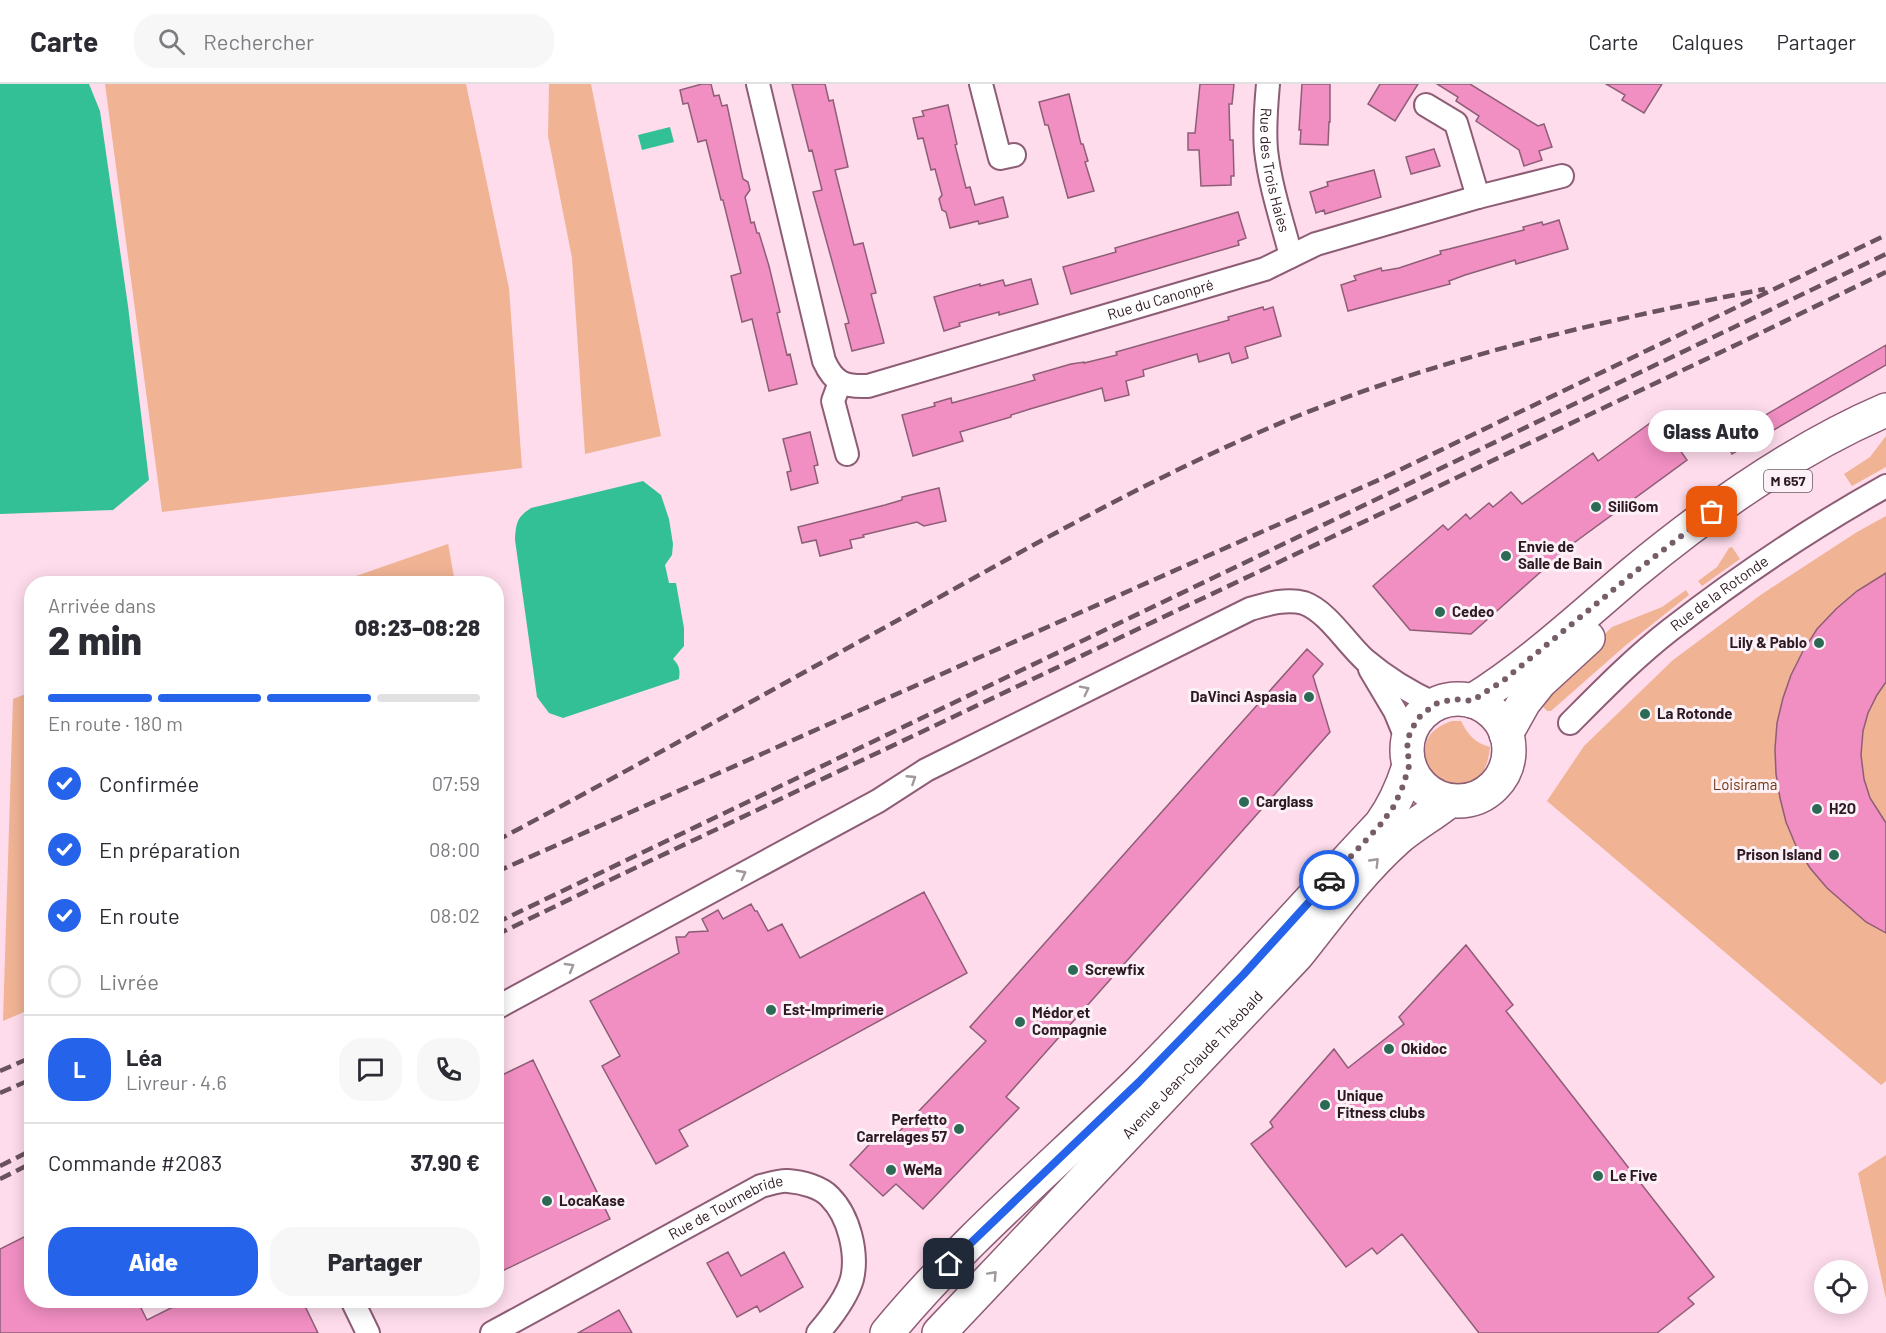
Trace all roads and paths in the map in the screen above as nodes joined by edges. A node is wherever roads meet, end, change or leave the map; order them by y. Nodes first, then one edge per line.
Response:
1 (758, 84) edge
2 (981, 84) edge
3 (1268, 84) edge
4 (1425, 105) dead end
5 (1014, 155) dead end
6 (1562, 176) dead end
7 (1478, 197) junction
8 (1291, 256) junction
9 (840, 382) junction
10 (1886, 410) edge
11 (1886, 423) edge
12 (847, 454) dead end
13 (1886, 486) edge
14 (1365, 660) junction
15 (1472, 701) junction
16 (1435, 704) junction
17 (1570, 723) dead end
18 (1506, 734) junction
19 (1408, 753) junction
20 (1449, 801) junction
21 (504, 1004) edge
22 (356, 1308) edge
23 (891, 1326) edge
24 (368, 1333) edge
25 (492, 1333) edge
26 (818, 1333) edge
27 (939, 1333) edge

1 - 9 street
2 - 5 street
3 - 8 street, Rue des Trois Haies
4 - 7 street
6 - 7 street, Rue du Canonpré
7 - 8 street, Rue du Canonpré
8 - 9 street, Rue du Canonpré
9 - 12 street
10 - 15 main road, M 657
11 - 18 main road, M 657
13 - 17 street, Rue de la Rotonde
14 - 16 street
14 - 19 street
21 -> 14 street
15 - 16 main road
15 - 18 main road
16 - 19 main road
18 - 20 main road
19 - 20 main road
19 - 23 main road, Avenue Jean-Claude Théobald
27 -> 20 main road, Avenue Jean-Claude Théobald
22 - 24 street
25 - 26 street, Rue de Tournebride

